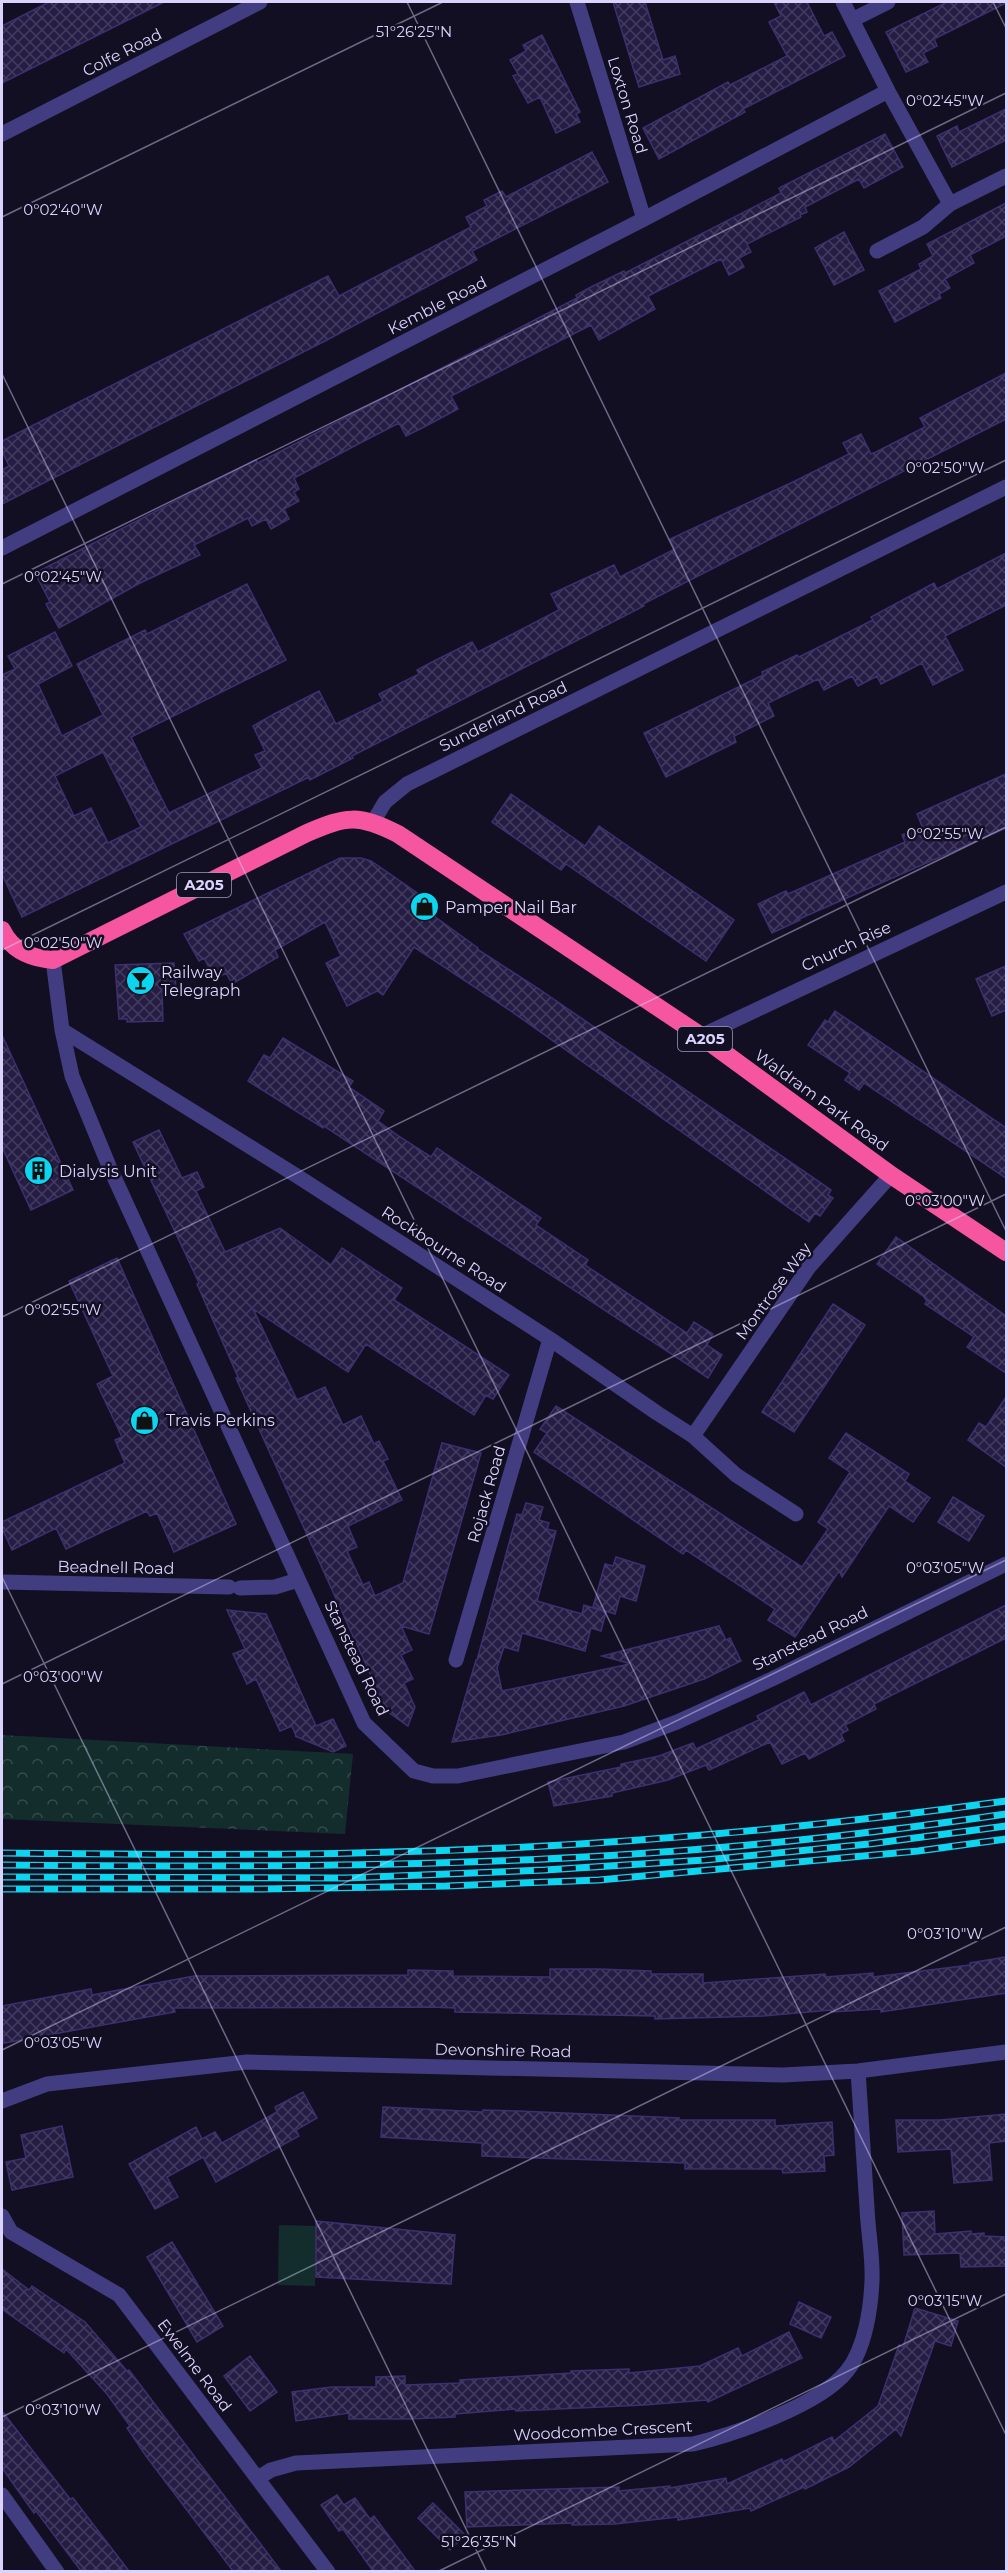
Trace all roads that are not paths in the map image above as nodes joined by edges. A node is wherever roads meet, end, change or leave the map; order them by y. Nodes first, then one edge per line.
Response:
1 (260, 2) edge
2 (578, 2) edge
3 (843, 2) edge
4 (888, 2) edge
5 (852, 20) junction
6 (888, 91) junction
7 (2, 134) edge
8 (1006, 176) edge
9 (950, 204) junction
10 (644, 219) junction
11 (877, 251) dead end
12 (1006, 487) edge
13 (2, 548) edge
14 (373, 822) junction
15 (1006, 892) edge
16 (2, 930) edge
17 (52, 960) junction
18 (62, 1030) junction
19 (701, 1036) junction
20 (891, 1175) junction
21 (1006, 1252) edge
22 (550, 1339) junction
23 (693, 1436) junction
24 (796, 1514) dead end
25 (1006, 1564) edge
26 (298, 1580) junction
27 (2, 1582) edge
28 (456, 1660) dead end
29 (1006, 2052) edge
30 (858, 2072) junction
31 (2, 2100) edge
32 (2, 2216) edge
33 (258, 2478) junction
34 (2, 2495) edge
35 (57, 2571) edge
36 (328, 2571) edge

1 - 7 street, Colfe Road
2 - 10 street, Loxton Road
3 - 5 street
4 - 5 street
5 - 6 street
6 - 9 street
6 - 10 street, Kemble Road
8 - 9 street
9 - 11 street
10 - 13 street, Kemble Road
12 - 14 street, Sunderland Road
14 - 17 highway, A205
14 - 19 highway, Waldram Park Road / A205
15 - 19 street, Church Rise
16 - 17 highway
17 - 18 street, Stanstead Road
18 - 22 street, Rockbourne Road
18 - 26 street, Stanstead Road
19 - 20 highway, Waldram Park Road / A205
20 - 21 highway, Waldram Park Road / A205
20 - 23 street, Montrose Way
22 - 23 street, Rockbourne Road
22 - 28 street, Rojack Road
23 - 24 street, Rockbourne Road
25 - 26 street, Stanstead Road
26 - 27 street, Beadnell Road
29 - 30 street, Devonshire Road
30 - 31 street, Devonshire Road
30 - 33 street, Woodcombe Crescent
32 - 33 street, Ewelme Road
33 - 36 street, Ewelme Road
34 - 35 street

